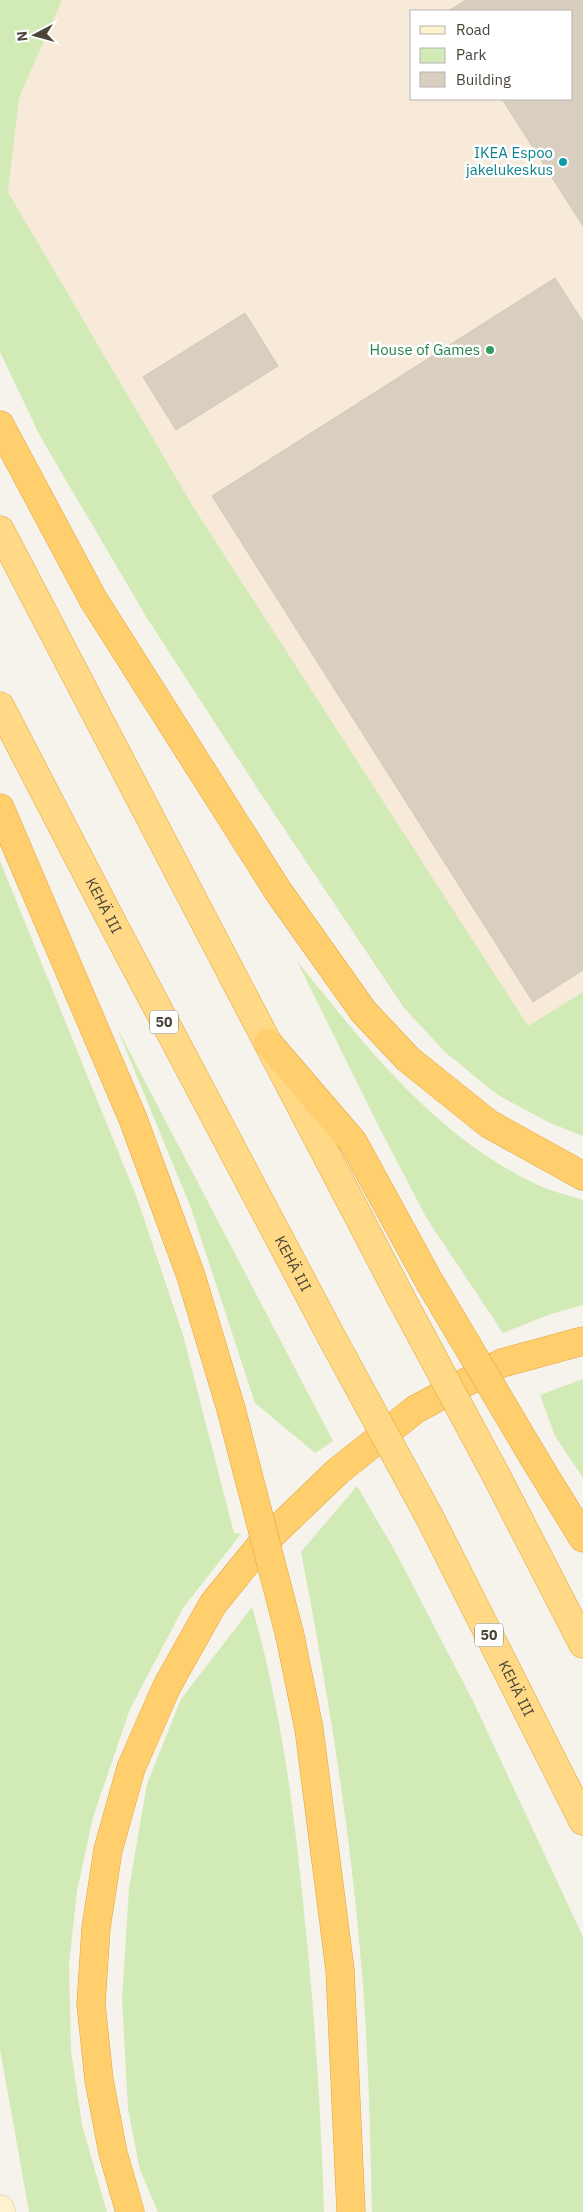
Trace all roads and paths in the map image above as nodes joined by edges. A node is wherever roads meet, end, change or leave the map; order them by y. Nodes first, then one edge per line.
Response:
1 (0, 425) edge
2 (0, 530) edge
3 (0, 706) edge
4 (0, 808) edge
5 (268, 1043) junction
6 (583, 1176) edge
7 (583, 1341) edge
8 (583, 1538) edge
9 (583, 1644) edge
10 (583, 1821) edge
11 (130, 2212) edge
12 (351, 2212) edge

1 - 6 highway
2 - 5 highway
3 - 10 highway, KEHÄ III / 50, bridge
4 - 12 highway, bridge
5 - 8 highway, bridge
5 - 9 highway, bridge
7 - 11 highway

